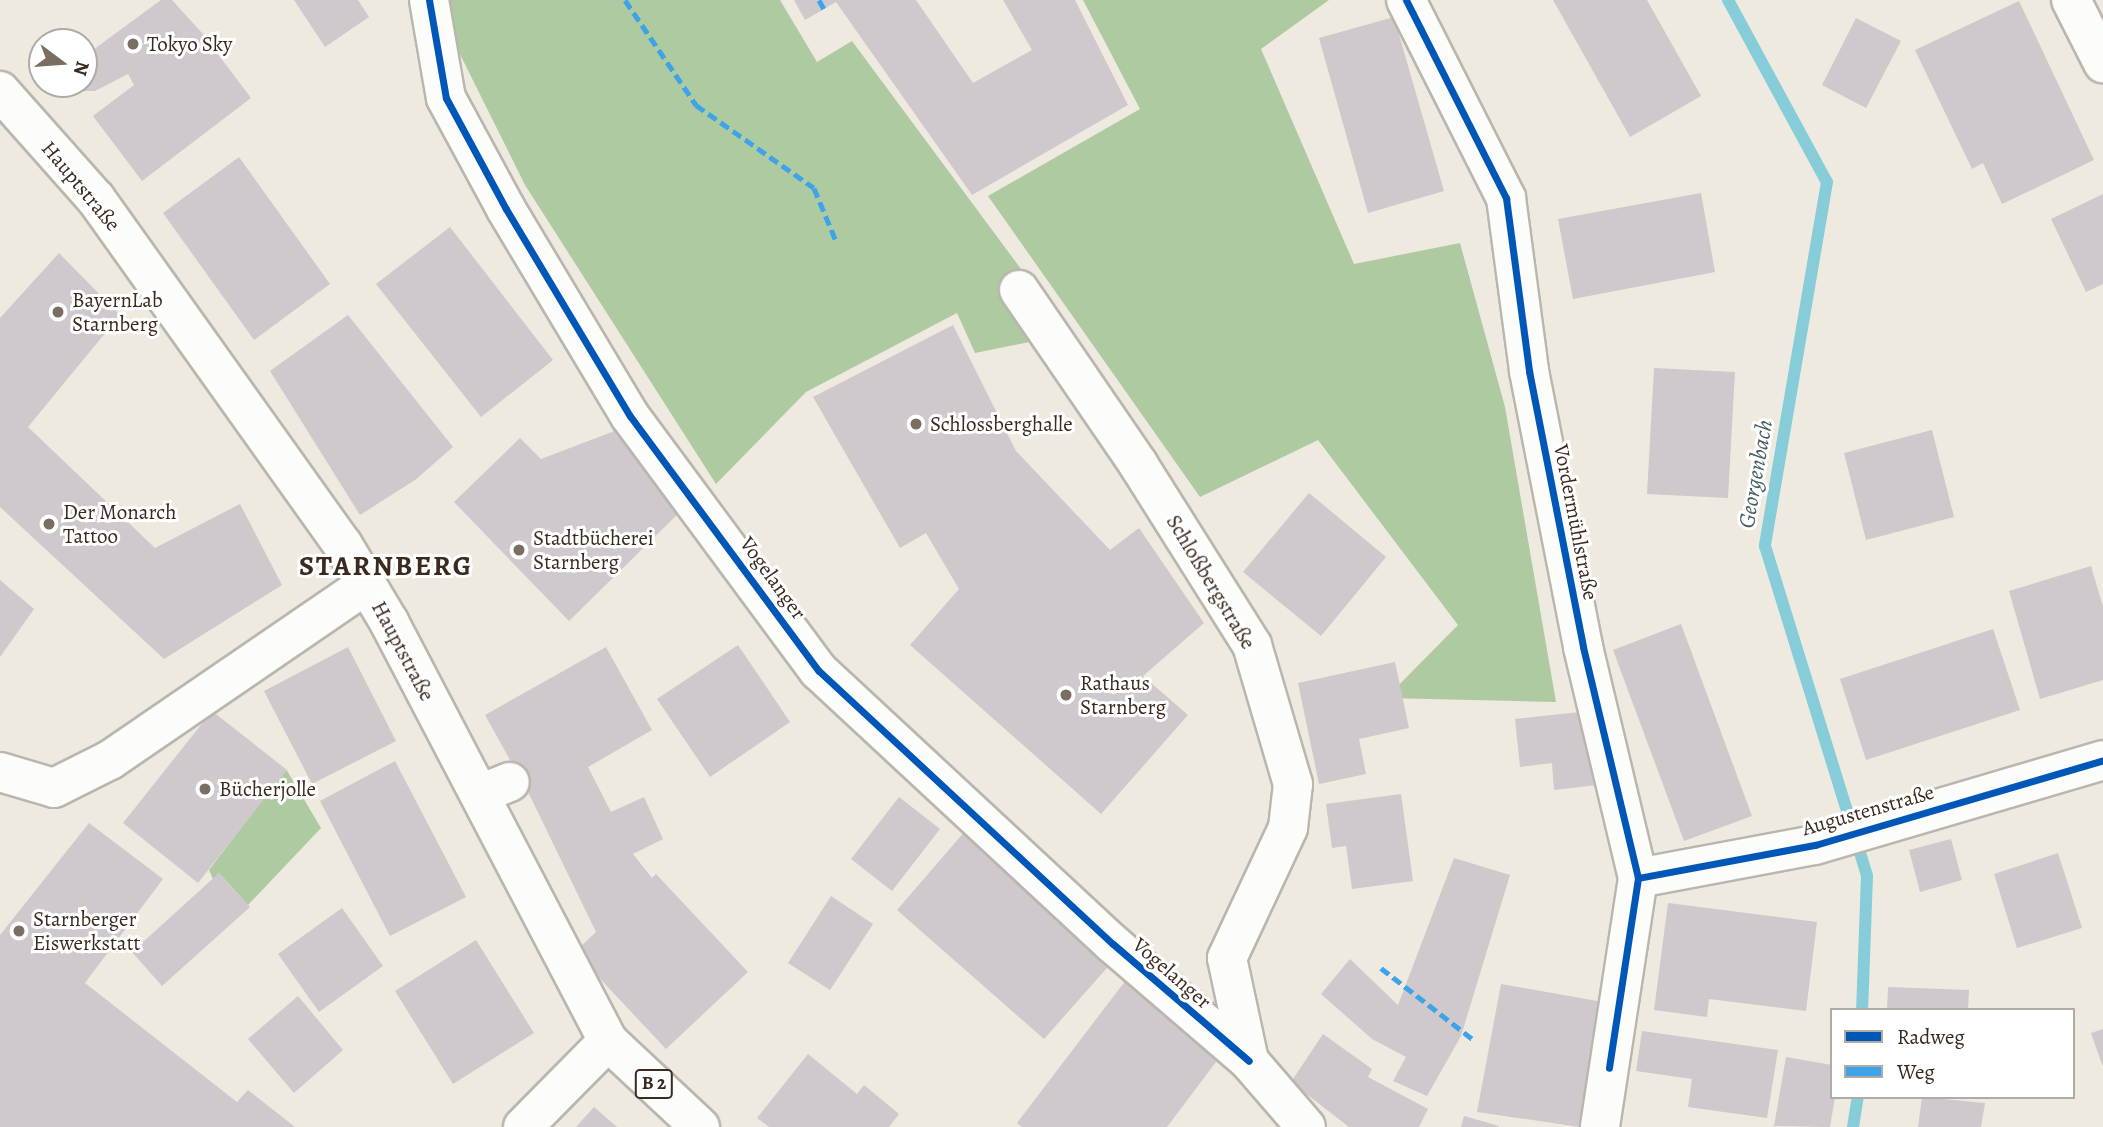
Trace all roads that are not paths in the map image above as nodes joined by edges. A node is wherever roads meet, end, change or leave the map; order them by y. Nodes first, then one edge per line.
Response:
1 (429, 0) edge
2 (1406, 0) edge
3 (2070, 0) edge
4 (2103, 63) edge
5 (0, 91) edge
6 (1019, 290) dead end
7 (367, 584) junction
8 (2103, 760) edge
9 (0, 772) edge
10 (1639, 878) junction
11 (608, 1041) junction
12 (1249, 1061) junction
13 (523, 1127) edge
14 (699, 1127) edge
15 (1306, 1127) edge
16 (1600, 1127) edge

1 - 12 street, Vogelanger
2 - 10 street, Vordermühlstraße
3 - 4 street
5 - 7 street, Hauptstraße / B 2
6 - 12 street, Schloßbergstraße
7 - 9 street
7 - 11 street, Hauptstraße / B 2
8 - 10 street, Augustenstraße
10 - 16 street, Vordermühlstraße
11 - 13 street
11 - 14 street, Hauptstraße / B 2
12 - 15 street, Schloßbergstraße

